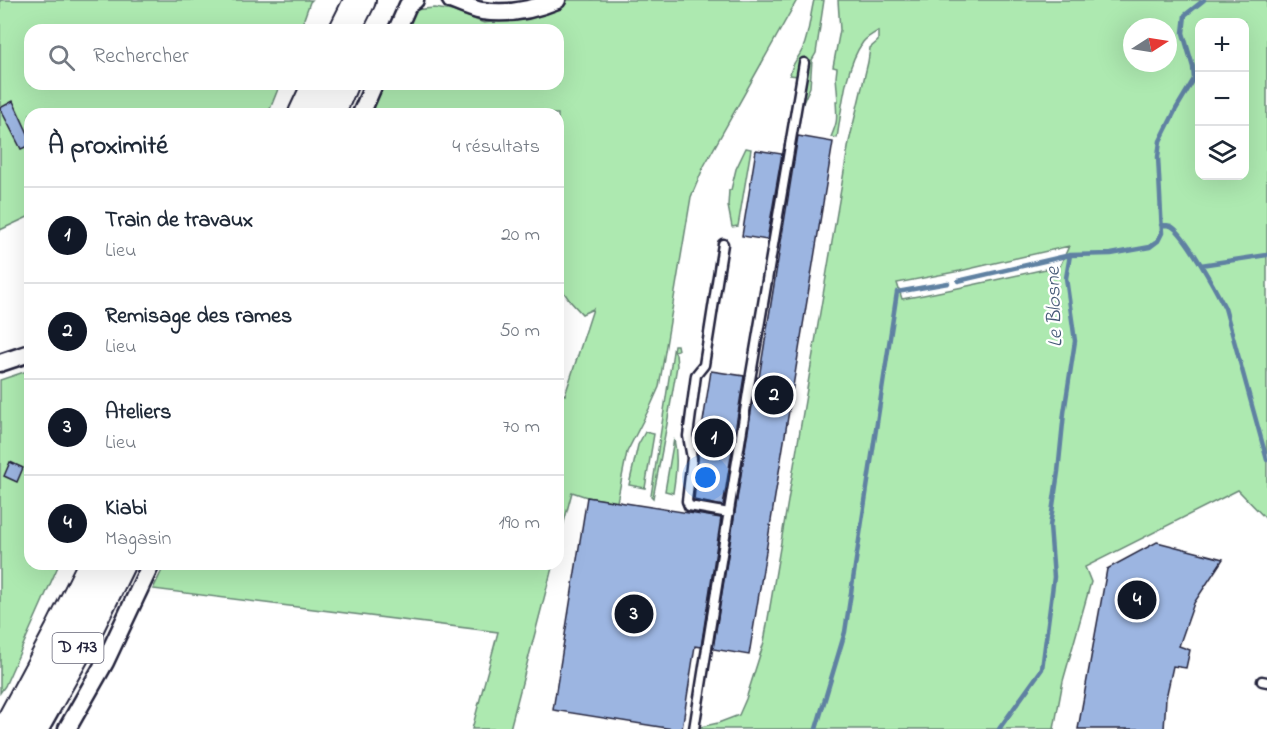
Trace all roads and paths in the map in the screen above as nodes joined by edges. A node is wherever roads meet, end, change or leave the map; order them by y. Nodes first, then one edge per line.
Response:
1 (347, 0) edge
2 (360, 0) edge
3 (381, 0) edge
4 (415, 0) edge
5 (451, 0) edge
6 (557, 0) edge
7 (337, 24) edge
8 (348, 24) edge
9 (371, 24) edge
10 (400, 24) edge
11 (804, 63) dead end
12 (315, 90) edge
13 (339, 90) edge
14 (371, 90) edge
15 (307, 108) edge
16 (332, 108) edge
17 (364, 108) edge
18 (723, 244) dead end
19 (24, 355) edge
20 (0, 363) edge
21 (729, 513) junction
22 (91, 570) edge
23 (116, 570) edge
24 (148, 570) edge
25 (8, 729) edge
26 (32, 729) edge
27 (67, 729) edge
28 (694, 729) edge

1 - 7 highway
2 - 8 highway
3 - 9 highway
4 - 10 street
5 - 6 street
11 - 21 lane
12 - 15 highway
13 - 16 highway
14 - 17 street
18 - 21 lane
19 - 20 street
21 - 28 lane
22 - 25 highway, D 173
23 - 26 highway, D 173
24 - 27 street

